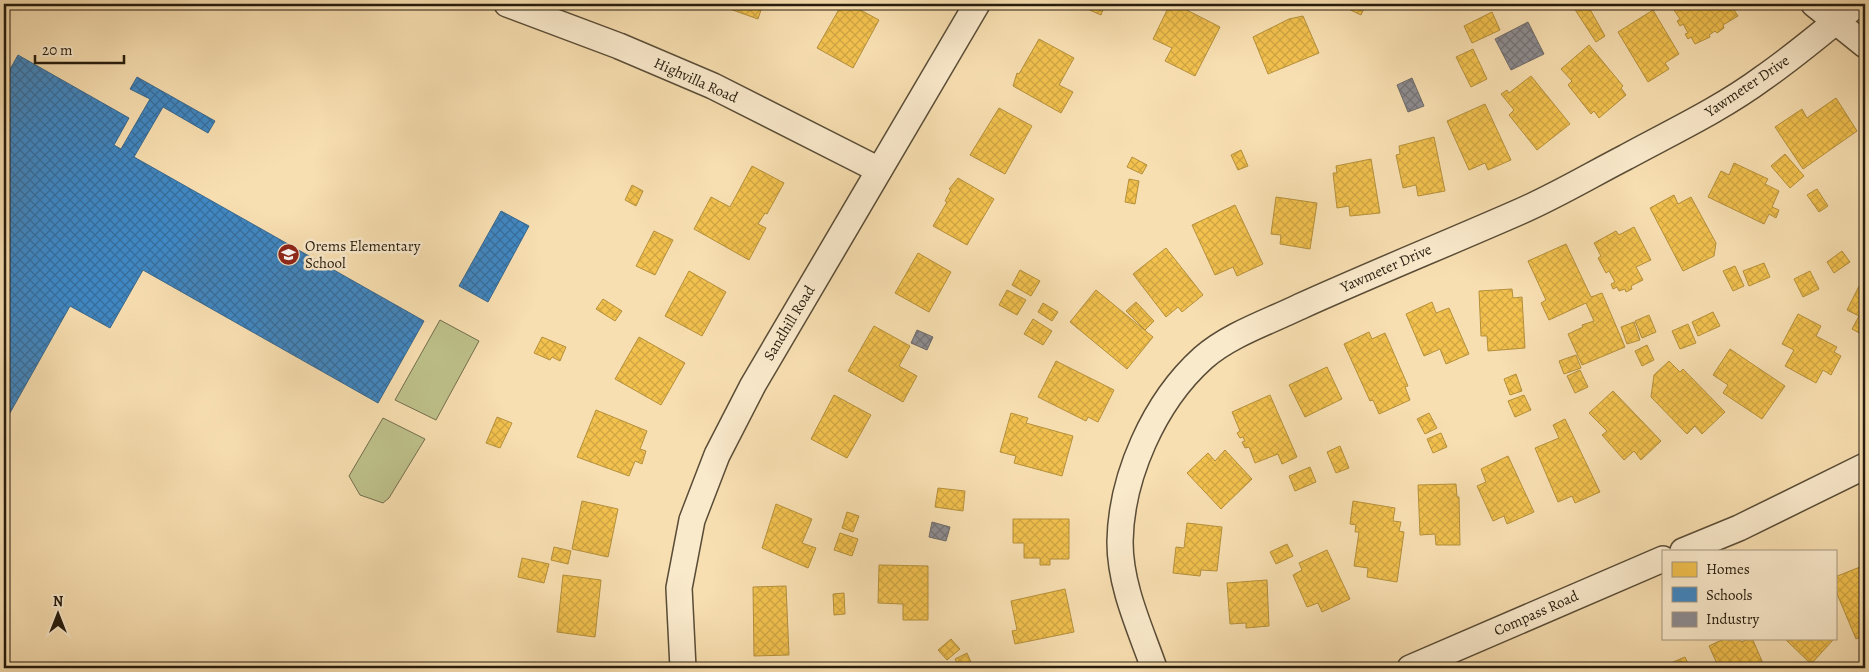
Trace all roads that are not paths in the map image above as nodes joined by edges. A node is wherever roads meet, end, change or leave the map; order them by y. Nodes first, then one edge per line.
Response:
1 (507, 4) edge
2 (977, 4) edge
3 (1814, 4) edge
4 (1858, 4) edge
5 (1836, 22) junction
6 (1865, 45) edge
7 (879, 170) junction
8 (1865, 466) edge
9 (1685, 550) edge
10 (1662, 559) edge
11 (683, 668) edge
12 (1154, 668) edge
13 (1410, 668) edge

1 - 7 street, Highvilla Road
2 - 7 street, Sandhill Road
3 - 5 street
4 - 5 street, Yawmeter Drive
5 - 6 street
5 - 12 street, Yawmeter Drive
7 - 11 street, Sandhill Road
8 - 9 street
10 - 13 street, Compass Road

